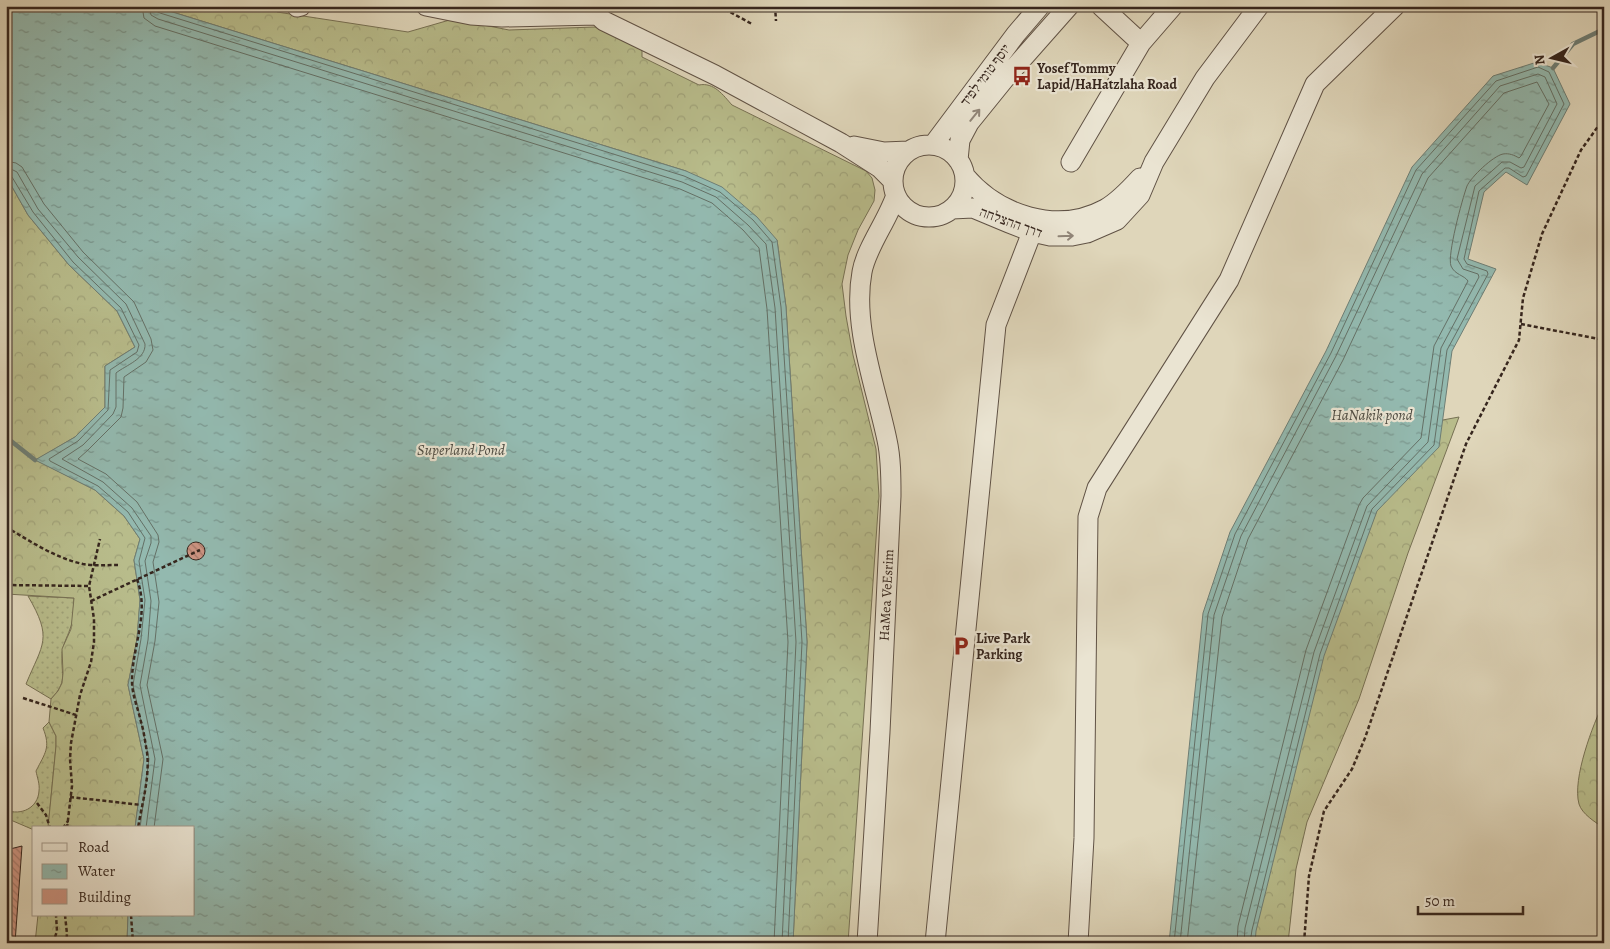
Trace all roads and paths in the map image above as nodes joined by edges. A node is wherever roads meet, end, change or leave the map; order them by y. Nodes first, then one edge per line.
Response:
1 (426, 6) edge
2 (719, 6) edge
3 (775, 6) edge
4 (1040, 6) edge
5 (1069, 6) edge
6 (1101, 6) edge
7 (1173, 6) edge
8 (1259, 6) edge
9 (1395, 6) edge
10 (595, 11) edge
11 (776, 21) dead end
12 (752, 24) dead end
13 (1141, 43) junction
14 (1604, 118) edge
15 (841, 143) junction
16 (933, 145) junction
17 (910, 151) junction
18 (1072, 162) dead end
19 (1154, 162) junction
20 (962, 168) junction
21 (895, 188) junction
22 (952, 209) junction
23 (919, 216) junction
24 (1032, 232) junction
25 (869, 251) junction
26 (1521, 324) junction
27 (1604, 340) edge
28 (6, 527) edge
29 (100, 539) dead end
30 (200, 550) dead end
31 (93, 565) junction
32 (118, 565) dead end
33 (137, 579) junction
34 (6, 585) edge
35 (89, 586) junction
36 (91, 601) junction
37 (23, 698) dead end
38 (76, 714) junction
39 (70, 796) junction
40 (37, 803) dead end
41 (142, 805) junction
42 (68, 820) junction
43 (49, 826) edge
44 (64, 826) edge
45 (67, 826) edge
46 (138, 826) edge
47 (56, 916) edge
48 (65, 916) edge
49 (132, 916) edge
50 (53, 943) edge
51 (66, 943) edge
52 (133, 943) edge
53 (866, 943) edge
54 (935, 943) edge
55 (1078, 943) edge
56 (1304, 943) edge

1 - 10 street
2 - 12 path
3 - 11 path
4 - 16 street, יוסף טומי לפיד
20 -> 5 street, יוסף טומי לפיד
6 - 13 street
7 - 13 street
8 - 19 street, דרך ההצלחה
9 - 55 street
10 - 15 street
13 - 18 street
14 - 26 path
15 - 17 street
15 - 21 street
16 - 17 street
16 - 20 street
17 - 21 street
19 - 20 street, דרך ההצלחה
24 -> 19 street, דרך ההצלחה
20 - 22 street
21 - 23 street
21 - 25 street, HaMea VeEsrim
22 - 23 street
22 - 24 street, דרך ההצלחה
23 - 25 street
24 - 54 street
25 - 53 street, HaMea VeEsrim
26 - 27 path
26 - 56 path
28 - 31 path
29 - 31 path
30 - 33 path
31 - 32 path
31 - 35 path
33 - 36 path
33 - 41 path
34 - 35 path
35 - 36 path
36 - 38 path
37 - 38 path
38 - 39 path
39 - 41 path
39 - 42 path
40 - 43 path
41 - 46 path
42 - 44 path
42 - 45 path
47 - 50 path
48 - 51 path
49 - 52 path

